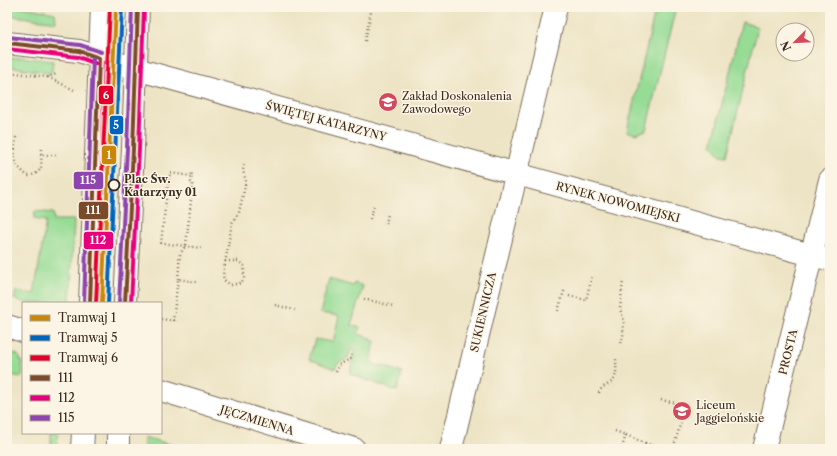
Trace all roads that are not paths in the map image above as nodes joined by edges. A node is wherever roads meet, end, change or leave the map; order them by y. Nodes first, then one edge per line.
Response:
1 (102, 7) edge
2 (138, 7) edge
3 (556, 7) edge
4 (7, 43) edge
5 (99, 58) junction
6 (136, 69) junction
7 (516, 174) junction
8 (830, 180) edge
9 (820, 258) edge
10 (90, 302) edge
11 (125, 302) edge
12 (7, 326) edge
13 (22, 331) edge
14 (162, 390) edge
15 (83, 434) edge
16 (118, 434) edge
17 (348, 448) edge
18 (82, 449) edge
19 (118, 449) edge
20 (451, 449) edge
21 (764, 449) edge

1 - 5 street
2 - 6 street
3 - 7 street
4 - 5 street, ŚWIĘTEJ KATARZYNY
5 - 6 street, ŚWIĘTEJ KATARZYNY
5 - 10 street
6 - 7 street, ŚWIĘTEJ KATARZYNY
6 - 11 street
7 - 9 street, RYNEK NOWOMIEJSKI
7 - 20 street, SUKIENNICZA
8 - 9 street
9 - 21 street, PROSTA
12 - 13 street
14 - 17 street, JĘCZMIENNA
15 - 18 street
16 - 19 street

